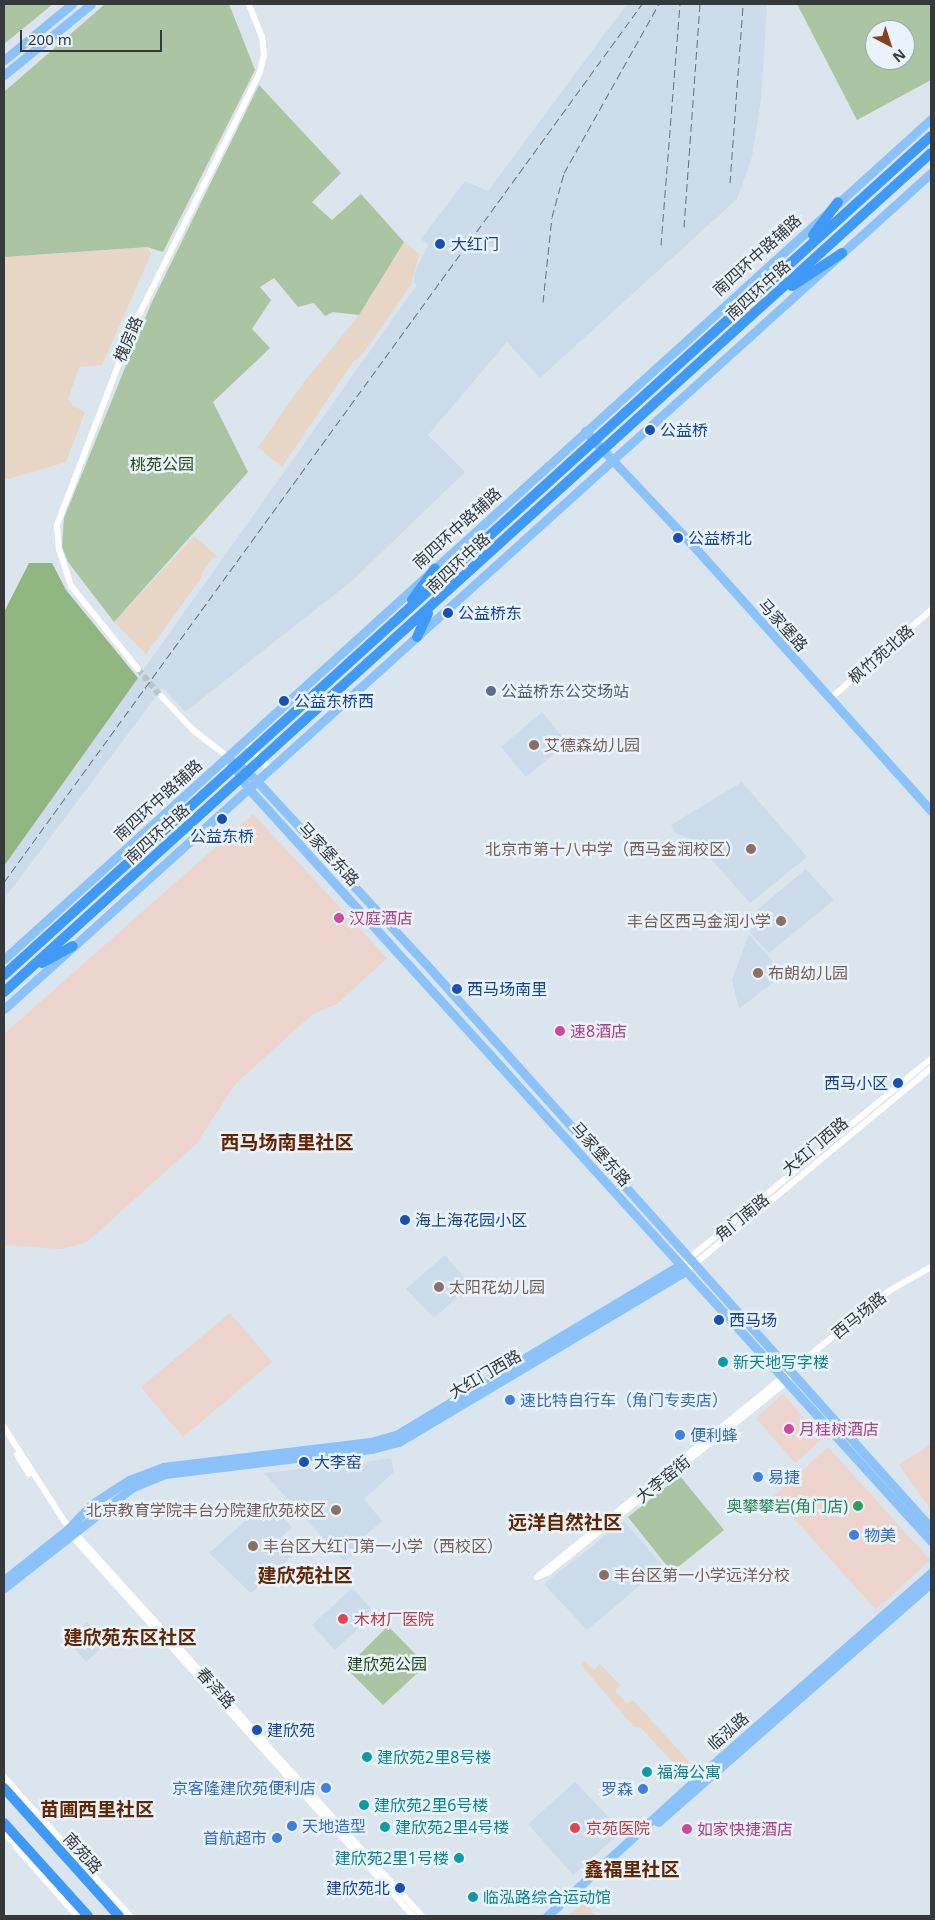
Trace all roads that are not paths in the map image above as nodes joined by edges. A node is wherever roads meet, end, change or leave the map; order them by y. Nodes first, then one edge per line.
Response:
1 (72, 4) edge
2 (91, 4) edge
3 (249, 4) edge
4 (4, 60) edge
5 (4, 75) edge
6 (931, 119) edge
7 (928, 139) edge
8 (931, 153) edge
9 (931, 173) edge
10 (838, 202) junction
11 (842, 253) junction
12 (800, 254) junction
13 (764, 305) junction
14 (585, 431) junction
15 (612, 460) junction
16 (435, 568) junction
17 (429, 610) junction
18 (931, 610) edge
19 (400, 617) junction
20 (417, 637) junction
21 (138, 670) tunnel mouth
22 (161, 696) tunnel mouth
23 (830, 699) junction
24 (245, 741) junction
25 (228, 757) junction
26 (269, 769) junction
27 (256, 780) junction
28 (248, 788) junction
29 (931, 811) edge
30 (73, 946) junction
31 (4, 960) edge
32 (28, 970) junction
33 (4, 975) edge
34 (4, 992) edge
35 (4, 1008) edge
36 (931, 1059) edge
37 (931, 1068) edge
38 (690, 1258) junction
39 (696, 1265) junction
40 (931, 1267) edge
41 (683, 1268) junction
42 (788, 1376) junction
43 (4, 1427) edge
44 (4, 1434) edge
45 (931, 1528) edge
46 (71, 1531) junction
47 (931, 1541) edge
48 (931, 1573) edge
49 (4, 1580) edge
50 (931, 1582) edge
51 (4, 1588) edge
52 (4, 1777) edge
53 (4, 1788) edge
54 (4, 1823) edge
55 (4, 1833) edge
56 (16, 1847) junction
57 (30, 1852) junction
58 (78, 1916) edge
59 (88, 1916) edge
60 (120, 1916) edge
61 (130, 1916) edge
62 (413, 1916) edge
63 (422, 1916) edge
64 (547, 1916) edge
65 (554, 1916) edge

1 - 4 main road
2 - 5 main road
3 - 21 street, 槐房路
6 - 10 main road, 南四环中路辅路
7 - 12 highway, 南四环中路
8 - 13 highway, 南四环中路
9 - 11 main road
10 - 12 highway
10 - 14 main road, 南四环中路辅路
11 - 13 highway
11 - 15 main road
12 - 19 highway, 南四环中路
13 - 17 highway, 南四环中路
14 - 15 main road, 马家堡路
14 - 16 main road, 南四环中路辅路
15 - 20 main road
15 - 23 main road, 马家堡路
16 - 19 highway
16 - 24 main road, 南四环中路辅路
17 - 20 highway
17 - 32 highway, 南四环中路
18 - 23 street, 枫竹苑北路
19 - 33 highway, 南四环中路
20 - 26 main road
22 - 25 street
23 - 29 main road, 马家堡路
24 - 25 main road, 南四环中路辅路
24 - 26 street
25 - 27 main road, 马家堡东路
25 - 28 main road, 马家堡东路
25 - 31 main road, 南四环中路辅路
26 - 27 main road
27 - 28 main road
27 - 38 main road, 马家堡东路
28 - 30 main road
28 - 41 main road, 马家堡东路
30 - 32 highway
30 - 35 main road
32 - 34 highway, 南四环中路
36 - 38 street, 角门南路
37 - 39 street, 大红门西路
38 - 39 main road, 马家堡东路
38 - 41 street, 大红门西路
39 - 41 street, 大红门西路
39 - 42 main road, 马家堡东路
40 - 42 street, 西马场路
41 - 42 main road, 马家堡东路
41 - 46 main road, 大红门西路
41 - 46 main road, 大红门西路
42 - 42 street, 大李窑街
42 - 45 main road, 马家堡东路
42 - 47 main road, 马家堡东路
43 - 46 street, 春泽路
44 - 46 street, 春泽路
46 - 49 main road, 大红门西路
46 - 51 main road, 大红门西路
46 - 62 street, 春泽路
46 - 63 street, 春泽路
48 - 64 main road, 临泓路
50 - 65 main road, 临泓路
52 - 61 street
53 - 60 highway, 南苑路
54 - 57 highway
55 - 56 street
56 - 57 street
56 - 58 street
57 - 59 highway

